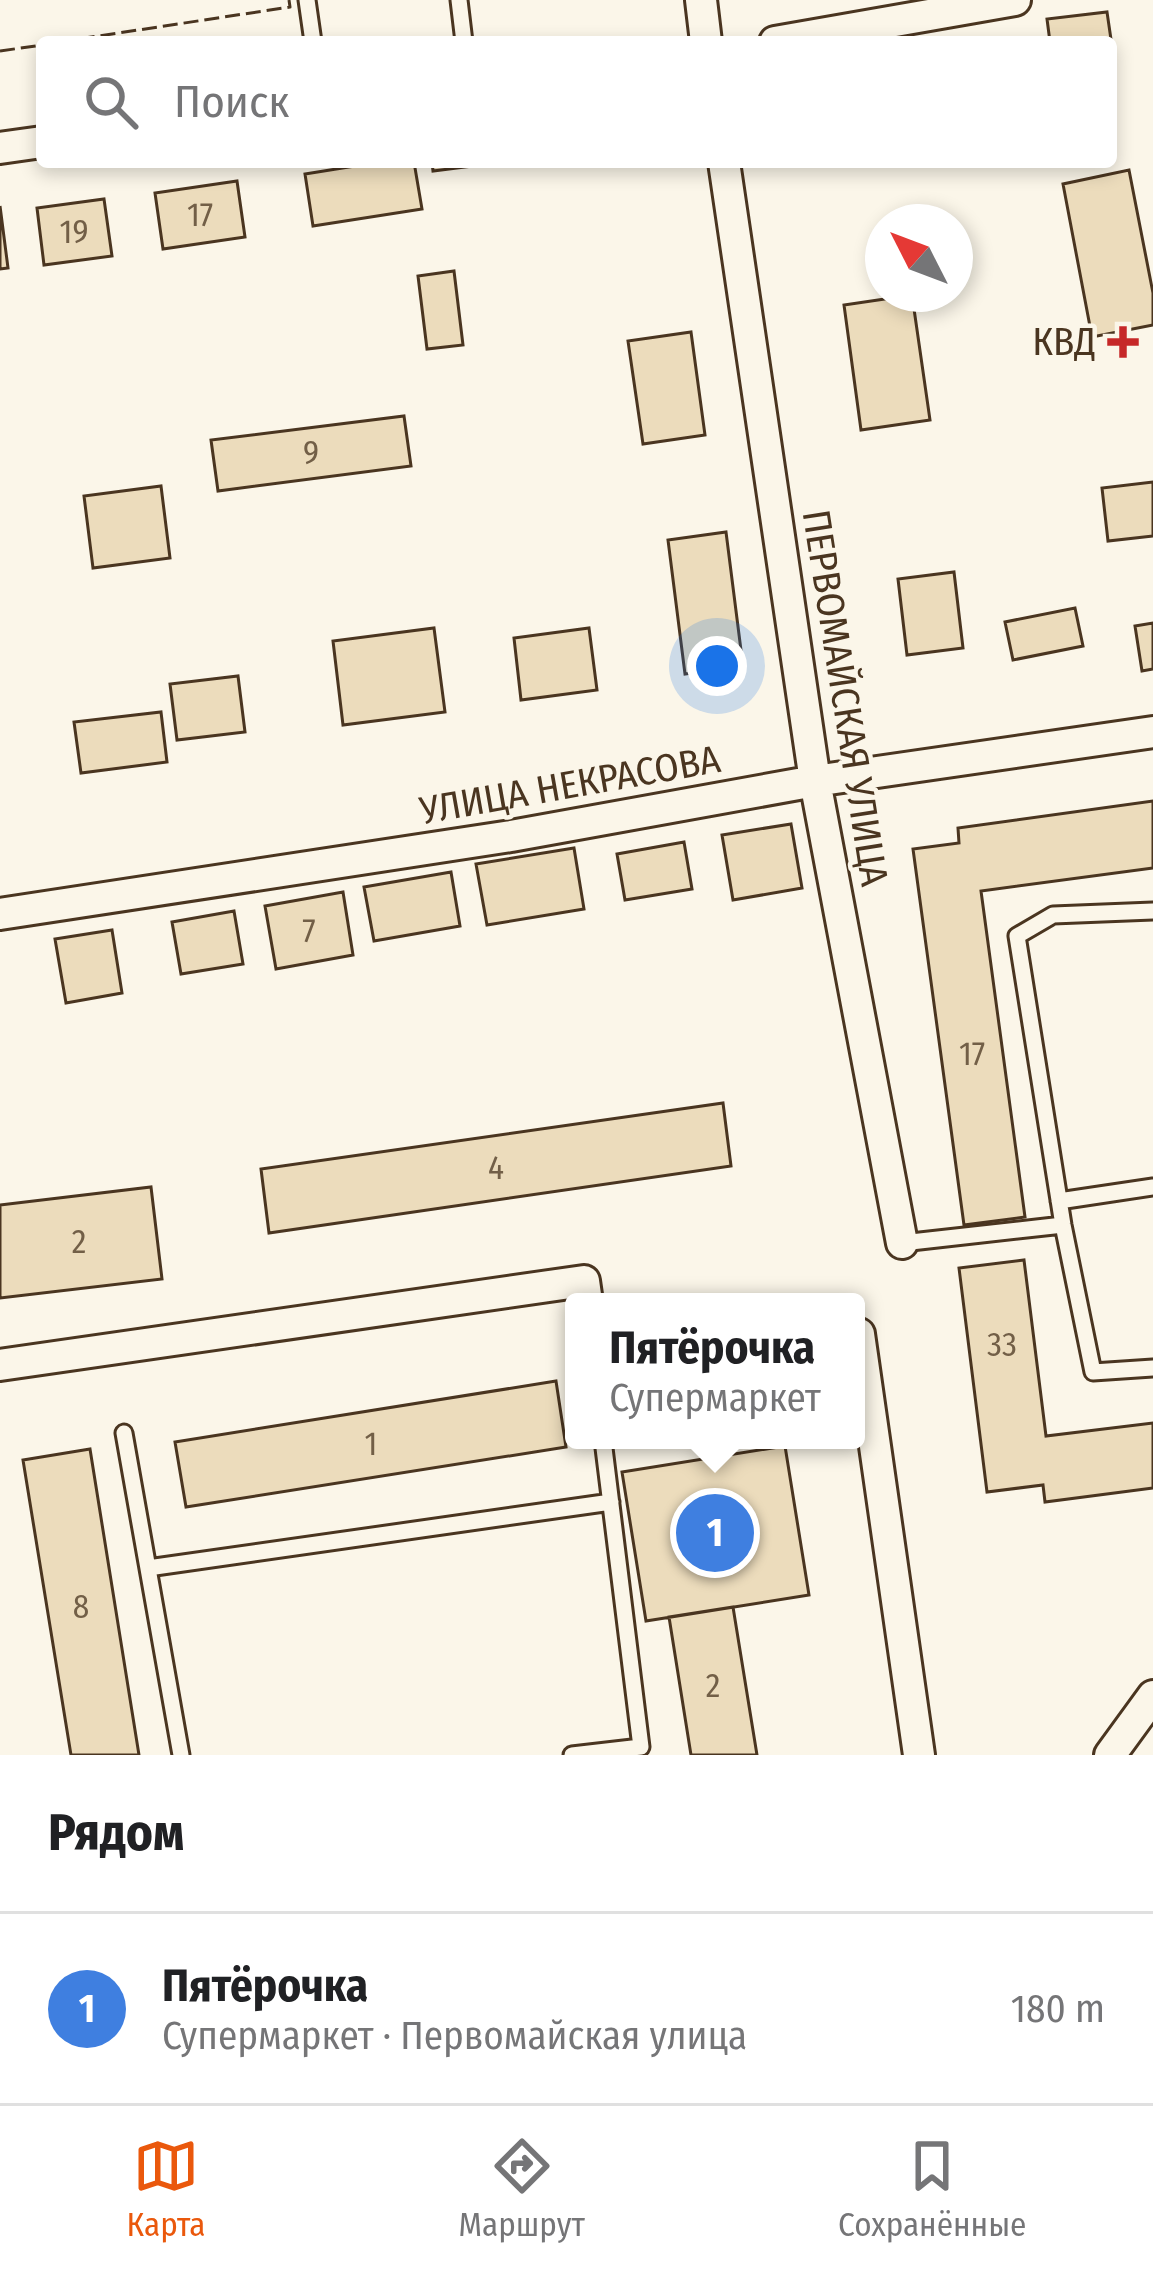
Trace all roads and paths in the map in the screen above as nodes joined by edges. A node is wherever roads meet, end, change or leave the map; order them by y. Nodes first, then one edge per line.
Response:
1 (307, 0) edge
2 (458, 0) edge
3 (701, 0) edge
4 (1015, 0) edge
5 (312, 36) edge
6 (463, 36) edge
7 (705, 36) edge
8 (809, 36) edge
9 (36, 143) edge
10 (0, 148) edge
11 (725, 168) edge
12 (1153, 732) edge
13 (814, 781) junction
14 (1153, 911) edge
15 (0, 914) edge
16 (1153, 1187) edge
17 (1059, 1201) junction
18 (1063, 1225) junction
19 (902, 1243) joint
20 (585, 1293) edge
21 (0, 1365) edge
22 (1153, 1368) edge
23 (865, 1379) edge
24 (124, 1433) dead end
25 (604, 1449) edge
26 (611, 1502) junction
27 (148, 1568) junction
28 (1153, 1696) edge
29 (181, 1755) edge
30 (572, 1755) edge
31 (920, 1755) edge
32 (1110, 1755) edge

1 - 5 lane
2 - 6 lane
3 - 7 street
4 - 8 street
9 - 10 street
11 - 13 street, ПЕРВОМАЙСКАЯ УЛИЦА
12 - 13 street, УЛИЦА НЕКРАСОВА
13 - 15 street, УЛИЦА НЕКРАСОВА
13 - 19 street, ПЕРВОМАЙСКАЯ УЛИЦА
14 - 17 lane
16 - 17 lane
17 - 18 lane
18 - 19 lane
18 - 22 lane
20 - 21 street
23 - 31 street
24 - 27 lane
25 - 26 lane
26 - 27 lane
26 - 30 lane
27 - 29 lane
28 - 32 street

